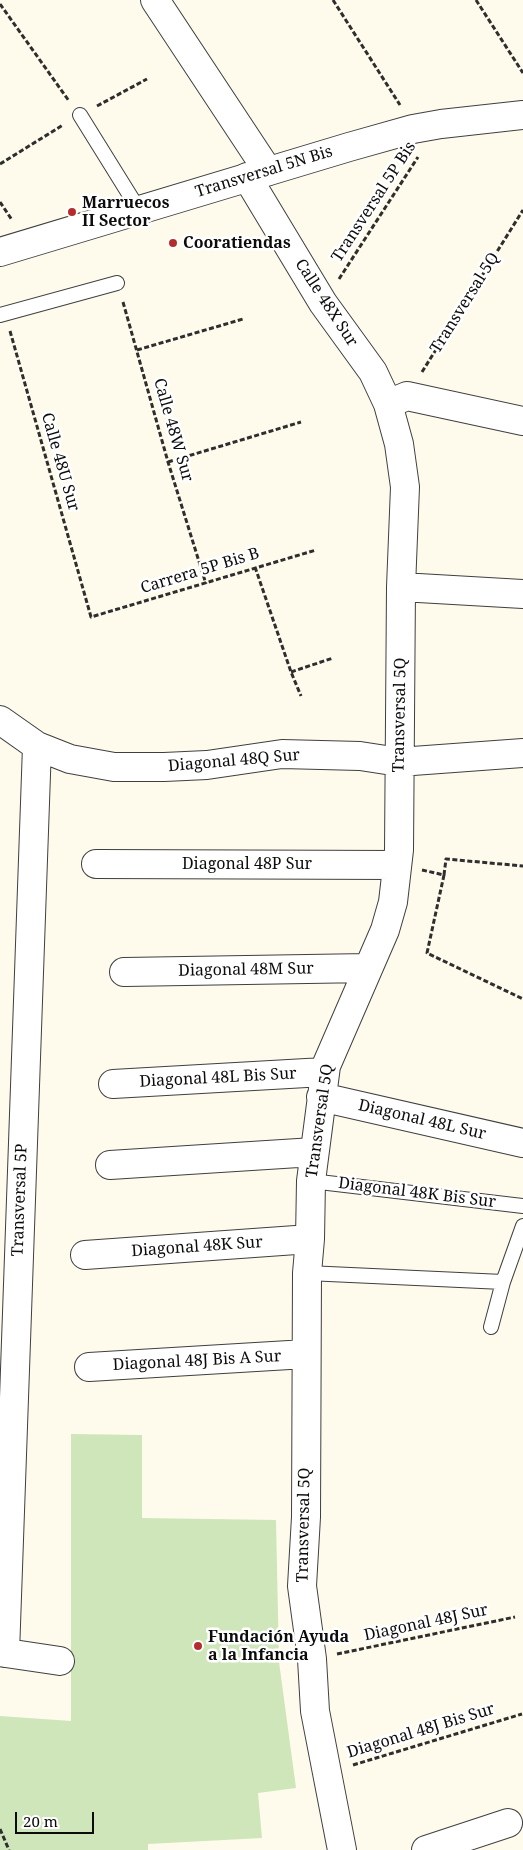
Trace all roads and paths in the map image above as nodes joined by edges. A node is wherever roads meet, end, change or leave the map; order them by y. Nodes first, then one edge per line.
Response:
1 (156, 0) edge
2 (333, 0) edge
3 (476, 0) edge
4 (0, 4) edge
5 (523, 73) edge
6 (80, 115) joint
7 (523, 115) edge
8 (408, 120) junction
9 (419, 156) dead end
10 (258, 174) junction
11 (0, 202) edge
12 (139, 210) junction
13 (523, 210) edge
14 (13, 222) dead end
15 (0, 252) edge
16 (117, 283) joint
17 (323, 303) junction
18 (3, 314) edge
19 (243, 319) dead end
20 (137, 350) junction
21 (398, 400) junction
22 (523, 421) edge
23 (300, 422) dead end
24 (168, 462) junction
25 (316, 550) dead end
26 (255, 567) junction
27 (206, 584) junction
28 (401, 587) junction
29 (523, 594) edge
30 (92, 617) joint
31 (333, 658) dead end
32 (291, 672) junction
33 (301, 696) dead end
34 (4, 725) edge
35 (37, 746) junction
36 (523, 753) edge
37 (399, 762) junction
38 (96, 864) dead end
39 (397, 865) junction
40 (523, 866) edge
41 (444, 875) junction
42 (368, 968) junction
43 (124, 972) dead end
44 (523, 999) edge
45 (113, 1084) dead end
46 (322, 1085) junction
47 (523, 1142) edge
48 (314, 1152) junction
49 (110, 1165) dead end
50 (311, 1181) junction
51 (10, 1189) edge
52 (523, 1206) edge
53 (523, 1226) edge
54 (310, 1239) junction
55 (85, 1255) dead end
56 (307, 1273) junction
57 (503, 1282) junction
58 (491, 1327) dead end
59 (306, 1354) junction
60 (89, 1367) dead end
61 (515, 1617) dead end
62 (3, 1653) edge
63 (312, 1659) junction
64 (60, 1661) dead end
65 (522, 1714) edge
66 (327, 1773) junction
67 (508, 1823) dead end
68 (0, 1829) edge
69 (9, 1850) edge
70 (342, 1850) edge
71 (426, 1850) edge

1 - 10 street, Calle 48X Sur
2 - 8 path
3 - 5 path
4 - 6 path
6 - 12 lane
7 - 8 street, Transversal 5N Bis
8 - 10 street, Transversal 5N Bis
9 - 17 path, Transversal 5P Bis
10 - 12 street, Transversal 5N Bis
10 - 17 street, Calle 48X Sur
11 - 14 path
12 - 15 street, Transversal 5N Bis
13 - 21 path, Transversal 5Q
16 - 18 lane
16 - 20 path, Calle 48W Sur
17 - 21 street, Calle 48X Sur
18 - 30 path, Calle 48U Sur
19 - 20 path
20 - 24 path, Calle 48W Sur
21 - 22 street
21 - 28 street, Transversal 5Q
23 - 24 path
24 - 27 path, Calle 48W Sur
25 - 26 path, Carrera 5P Bis B
26 - 27 path, Carrera 5P Bis B
26 - 32 path
27 - 30 path, Carrera 5P Bis B
28 - 29 street
28 - 37 street, Transversal 5Q
31 - 32 path
32 - 33 path
34 - 35 street, Diagonal 48Q Sur
35 - 37 street, Diagonal 48Q Sur
35 - 51 street, Transversal 5P
36 - 37 street, Diagonal 48Q Sur
37 - 39 street, Transversal 5Q
38 - 39 street, Diagonal 48P Sur
39 - 41 path
39 - 42 street, Transversal 5Q
40 - 41 path
41 - 44 path
42 - 43 street, Diagonal 48M Sur
42 - 46 street, Transversal 5Q
45 - 46 street, Diagonal 48L Bis Sur
46 - 47 street, Diagonal 48L Sur
46 - 48 street, Transversal 5Q
48 - 49 street
48 - 50 street, Transversal 5Q
50 - 52 lane, Diagonal 48K Bis Sur
50 - 54 street, Transversal 5Q
51 - 62 street, Transversal 5P
53 - 57 lane
54 - 55 street, Diagonal 48K Sur
54 - 56 street, Transversal 5Q
56 - 57 lane
56 - 59 street, Transversal 5Q
57 - 58 lane
59 - 60 street, Diagonal 48J Bis A Sur
59 - 63 street, Transversal 5Q
61 - 63 path, Diagonal 48J Sur
62 - 64 street
63 - 66 street, Transversal 5Q
65 - 66 path, Diagonal 48J Bis Sur
66 - 70 street, Transversal 5Q
67 - 71 street
68 - 69 path

